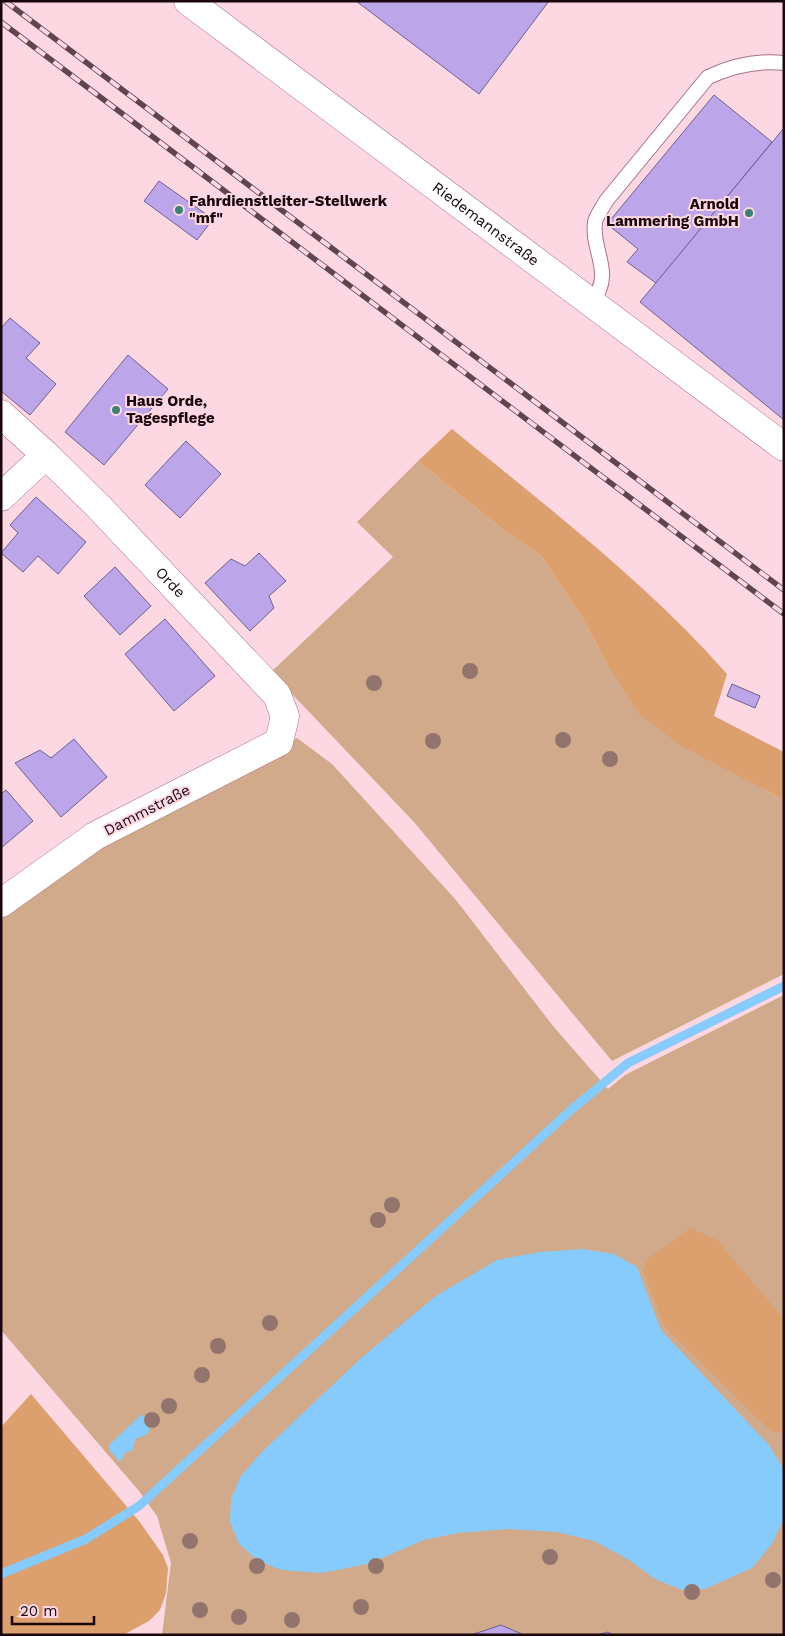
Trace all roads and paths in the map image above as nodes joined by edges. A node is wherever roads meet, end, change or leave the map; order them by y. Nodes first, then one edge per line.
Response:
1 (188, 1) edge
2 (784, 63) edge
3 (592, 302) junction
4 (1, 414) edge
5 (784, 447) edge
6 (46, 455) junction
7 (1, 497) edge
8 (284, 716) joint
9 (1, 904) edge

1 - 3 street, Riedemannstraße
2 - 3 lane
3 - 5 street, Riedemannstraße
4 - 6 street, Orde
6 - 7 street
6 - 8 street, Orde
8 - 9 street, Dammstraße

